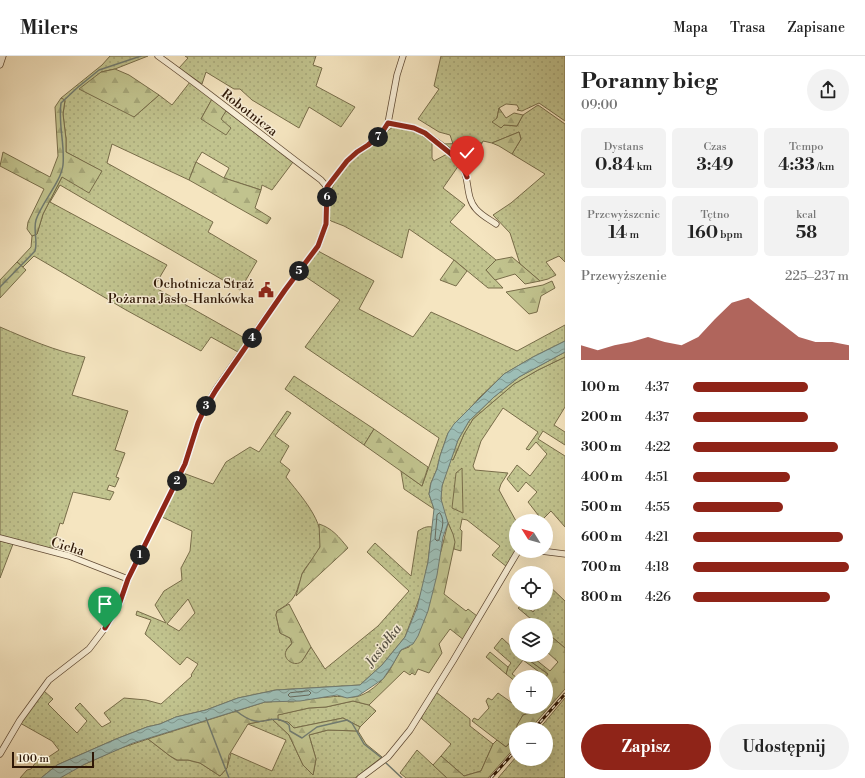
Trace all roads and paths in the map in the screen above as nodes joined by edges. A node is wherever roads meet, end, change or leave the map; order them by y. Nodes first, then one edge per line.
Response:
1 (3, 56) edge
2 (158, 56) edge
3 (403, 56) edge
4 (0, 65) edge
5 (388, 123) junction
6 (327, 187) junction
7 (496, 224) dead end
8 (0, 538) edge
9 (553, 552) edge
10 (565, 554) edge
11 (514, 558) edge
12 (128, 579) junction
13 (0, 754) edge
14 (360, 778) edge

1 - 4 street
2 - 6 street, Robotnicza
3 - 5 street
5 - 6 street
5 - 7 street
6 - 12 street
8 - 12 street, Cicha
9 - 10 street
11 - 14 street
12 - 13 street

